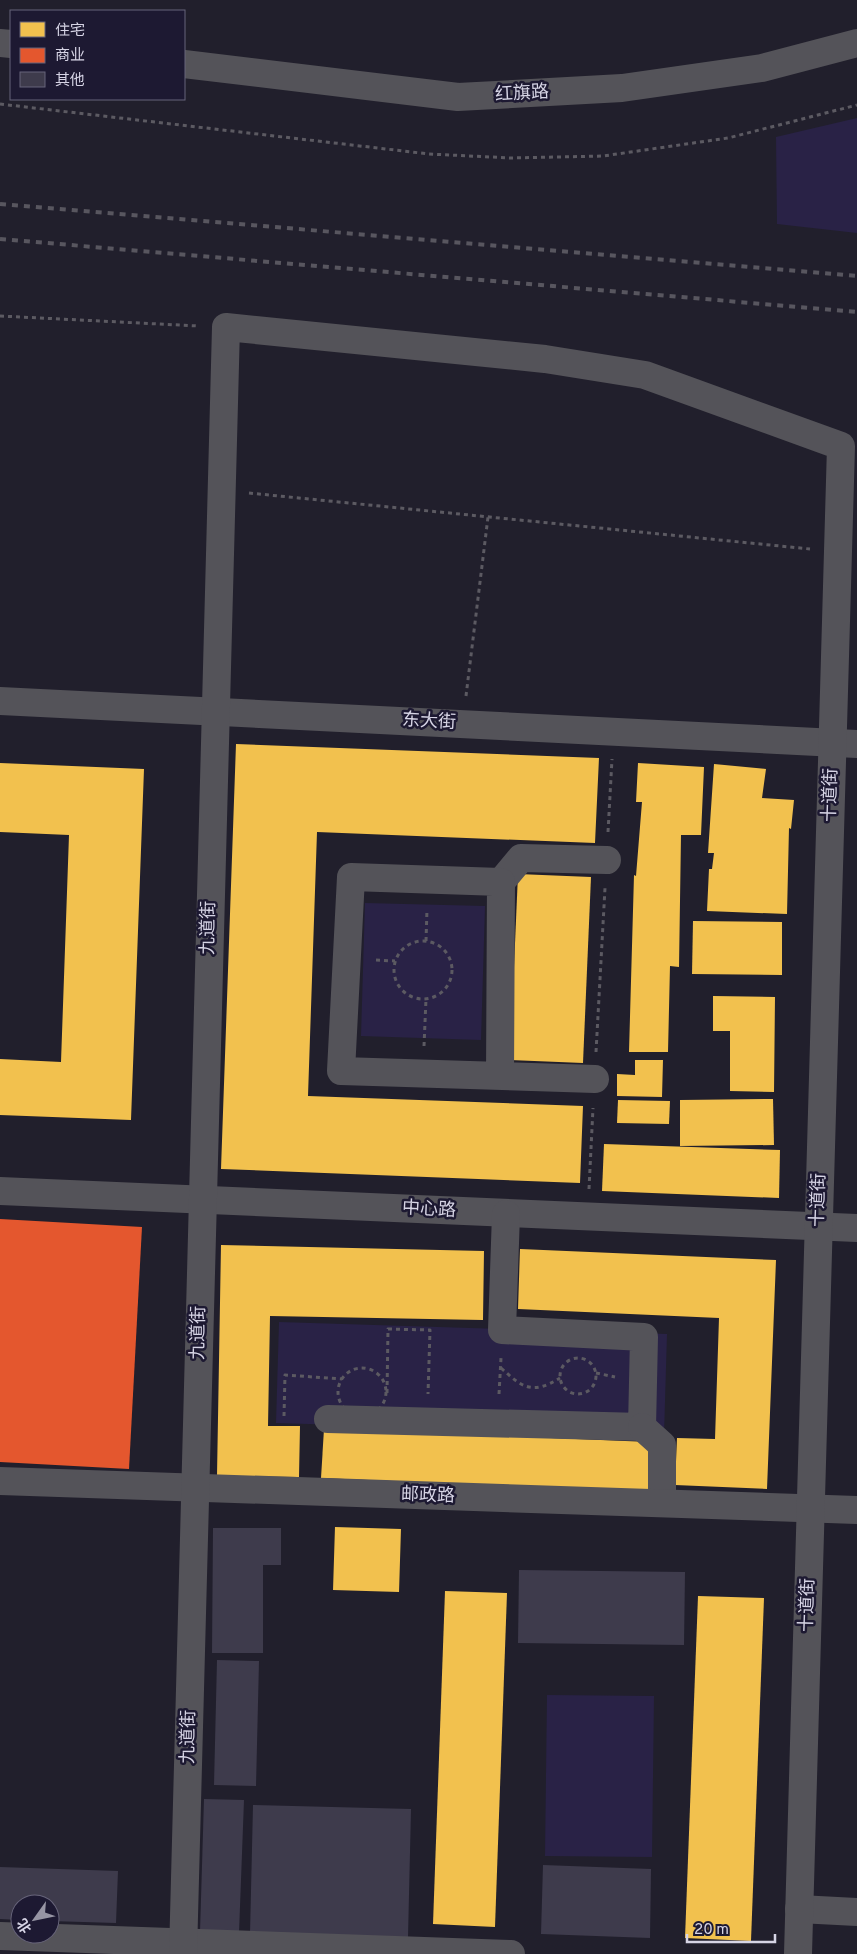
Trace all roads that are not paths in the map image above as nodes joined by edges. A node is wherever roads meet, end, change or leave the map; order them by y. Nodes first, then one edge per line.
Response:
1 (857, 43) edge
2 (185, 64) edge
3 (841, 446) joint
4 (0, 701) edge
5 (215, 711) junction
6 (845, 744) edge
7 (606, 860) road end
8 (502, 882) junction
9 (500, 1076) junction
10 (595, 1080) road end
11 (0, 1191) edge
12 (202, 1200) junction
13 (506, 1214) junction
14 (818, 1228) junction
15 (857, 1228) edge
16 (328, 1419) dead end
17 (642, 1427) junction
18 (0, 1481) edge
19 (195, 1489) junction
20 (662, 1503) junction
21 (811, 1508) junction
22 (857, 1510) edge
23 (799, 1909) junction
24 (857, 1912) edge
25 (0, 1936) edge
26 (183, 1949) edge
27 (510, 1954) edge
28 (798, 1954) edge

1 - 2 street, 红旗路
3 - 5 street, 九道街
3 - 6 street, 十道街
4 - 5 street, 东大街
5 - 6 street, 东大街
5 - 12 street, 九道街
6 - 14 street, 十道街
7 - 8 street
8 - 9 street
8 - 9 street
9 - 10 street
11 - 12 street, 中心路
12 - 13 street, 中心路
12 - 19 street, 九道街
13 - 14 street, 中心路
13 - 17 street
14 - 15 street, 中心路
14 - 21 street, 十道街
16 - 17 street
17 - 20 street
18 - 19 street, 邮政路
19 - 20 street, 邮政路
19 - 26 street, 九道街
20 - 21 street, 邮政路
21 - 22 street, 邮政路
21 - 23 street, 十道街
23 - 24 street
23 - 28 street, 十道街
25 - 26 street
26 - 27 street

